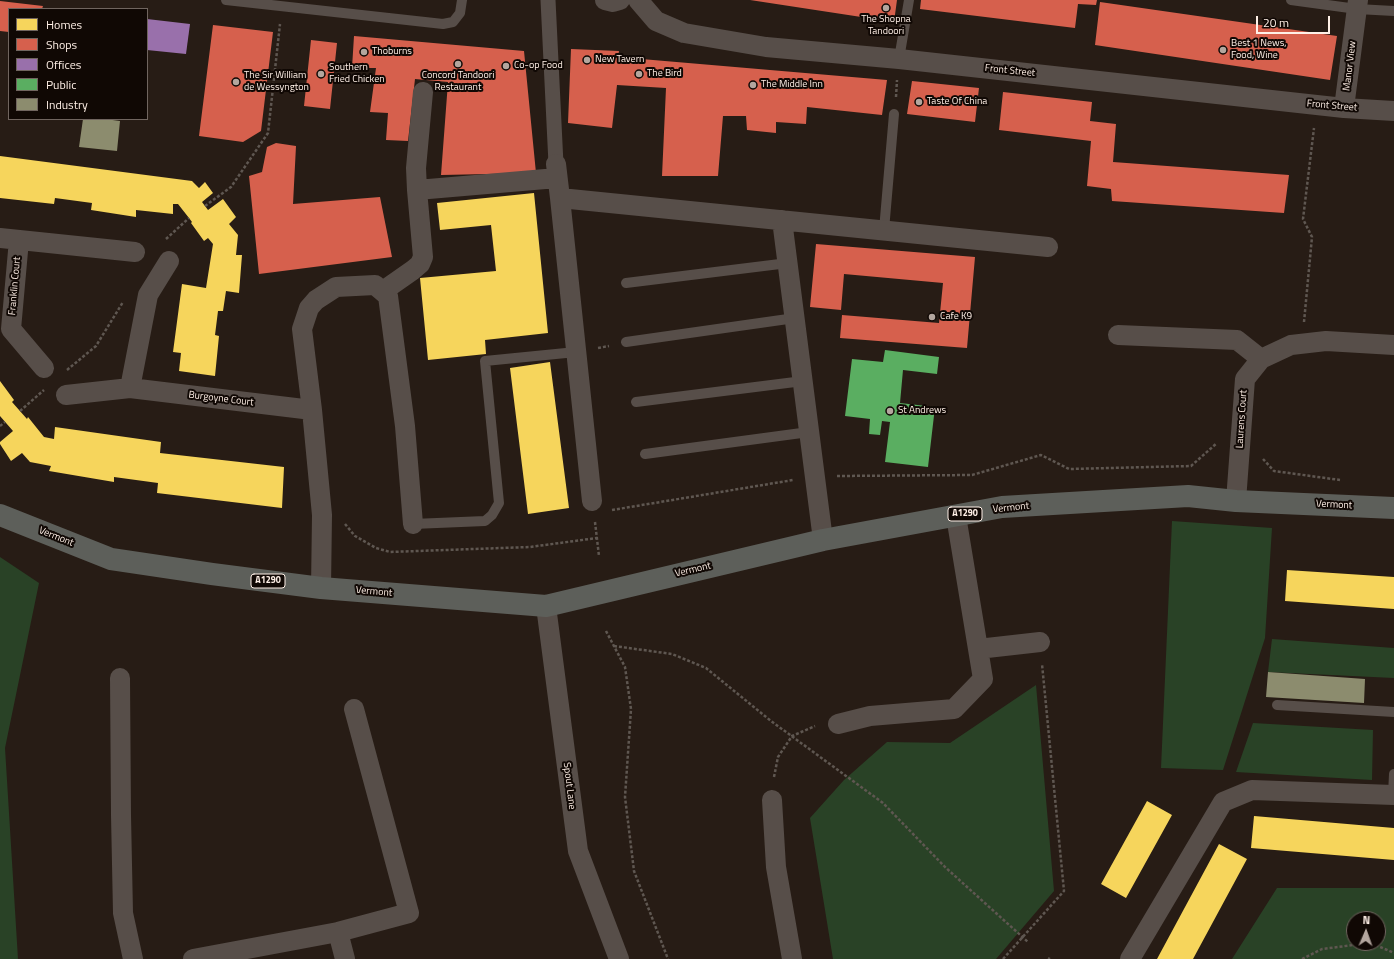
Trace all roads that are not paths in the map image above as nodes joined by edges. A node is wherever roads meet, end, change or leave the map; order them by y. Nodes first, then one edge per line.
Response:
1 (226, 0) edge
2 (462, 0) edge
3 (548, 0) edge
4 (605, 0) edge
5 (620, 0) edge
6 (638, 0) edge
7 (909, 0) edge
8 (1291, 0) edge
9 (1358, 4) edge
10 (1394, 12) edge
11 (899, 59) junction
12 (423, 92) dead end
13 (1344, 108) junction
14 (1394, 111) edge
15 (894, 114) road end
16 (556, 171) junction
17 (417, 190) junction
18 (560, 198) junction
19 (782, 220) junction
20 (884, 230) junction
21 (0, 238) edge
22 (20, 240) junction
23 (1048, 247) dead end
24 (135, 252) dead end
25 (165, 252) road end
26 (788, 263) junction
27 (626, 283) dead end
28 (383, 292) junction
29 (794, 318) junction
30 (1118, 335) dead end
31 (626, 342) road end
32 (1394, 345) edge
33 (576, 352) junction
34 (1261, 359) junction
35 (802, 381) junction
36 (53, 383) joint
37 (130, 388) junction
38 (636, 402) dead end
39 (312, 410) junction
40 (809, 432) junction
41 (645, 454) dead end
42 (1236, 501) junction
43 (592, 507) road end
44 (1394, 508) edge
45 (0, 515) edge
46 (956, 516) junction
47 (413, 524) joint
48 (823, 540) junction
49 (321, 588) junction
50 (546, 606) junction
51 (1040, 642) road end
52 (978, 649) junction
53 (120, 678) dead end
54 (1277, 705) dead end
55 (354, 709) dead end
56 (1394, 712) edge
57 (838, 724) dead end
58 (1394, 774) edge
59 (1394, 795) edge
60 (772, 800) road end
61 (338, 932) junction
62 (133, 959) edge
63 (193, 959) edge
64 (346, 959) edge
65 (619, 959) edge
66 (792, 959) edge
67 (1130, 959) edge

1 - 2 lane
3 - 16 street
4 - 5 street
6 - 11 street, Front Street
7 - 11 lane
8 - 9 lane
9 - 10 lane
9 - 13 street, Manor View
11 - 13 street, Front Street
12 - 17 street
13 - 14 street, Front Street
15 - 20 lane
16 - 17 street
16 - 18 street
17 - 28 street
18 - 19 street
18 - 33 street
19 - 20 street
19 - 26 street
20 - 23 street
21 - 22 street
22 - 24 street
22 - 36 street, Franklin Court
25 - 37 street
26 - 27 lane
26 - 29 street
28 - 39 street
28 - 47 street
29 - 31 lane
29 - 35 street
30 - 34 street
32 - 34 street, Laurens Court
33 - 43 street
33 - 47 lane
34 - 42 street, Laurens Court
35 - 38 lane
35 - 40 street
36 - 37 street, Burgoyne Court
37 - 39 street, Burgoyne Court
39 - 49 street
40 - 41 lane
40 - 48 street
42 - 44 main road, Vermont / A1290
42 - 46 main road, Vermont / A1290
45 - 49 main road, Vermont / A1290
46 - 48 main road, Vermont / A1290
46 - 52 street
48 - 50 main road, Vermont / A1290
49 - 50 main road, Vermont / A1290
50 - 65 street, Spout Lane
51 - 52 street
52 - 57 street
53 - 62 street
54 - 56 lane
55 - 61 street
58 - 59 lane
59 - 67 street
60 - 66 street
61 - 63 street
61 - 64 street

